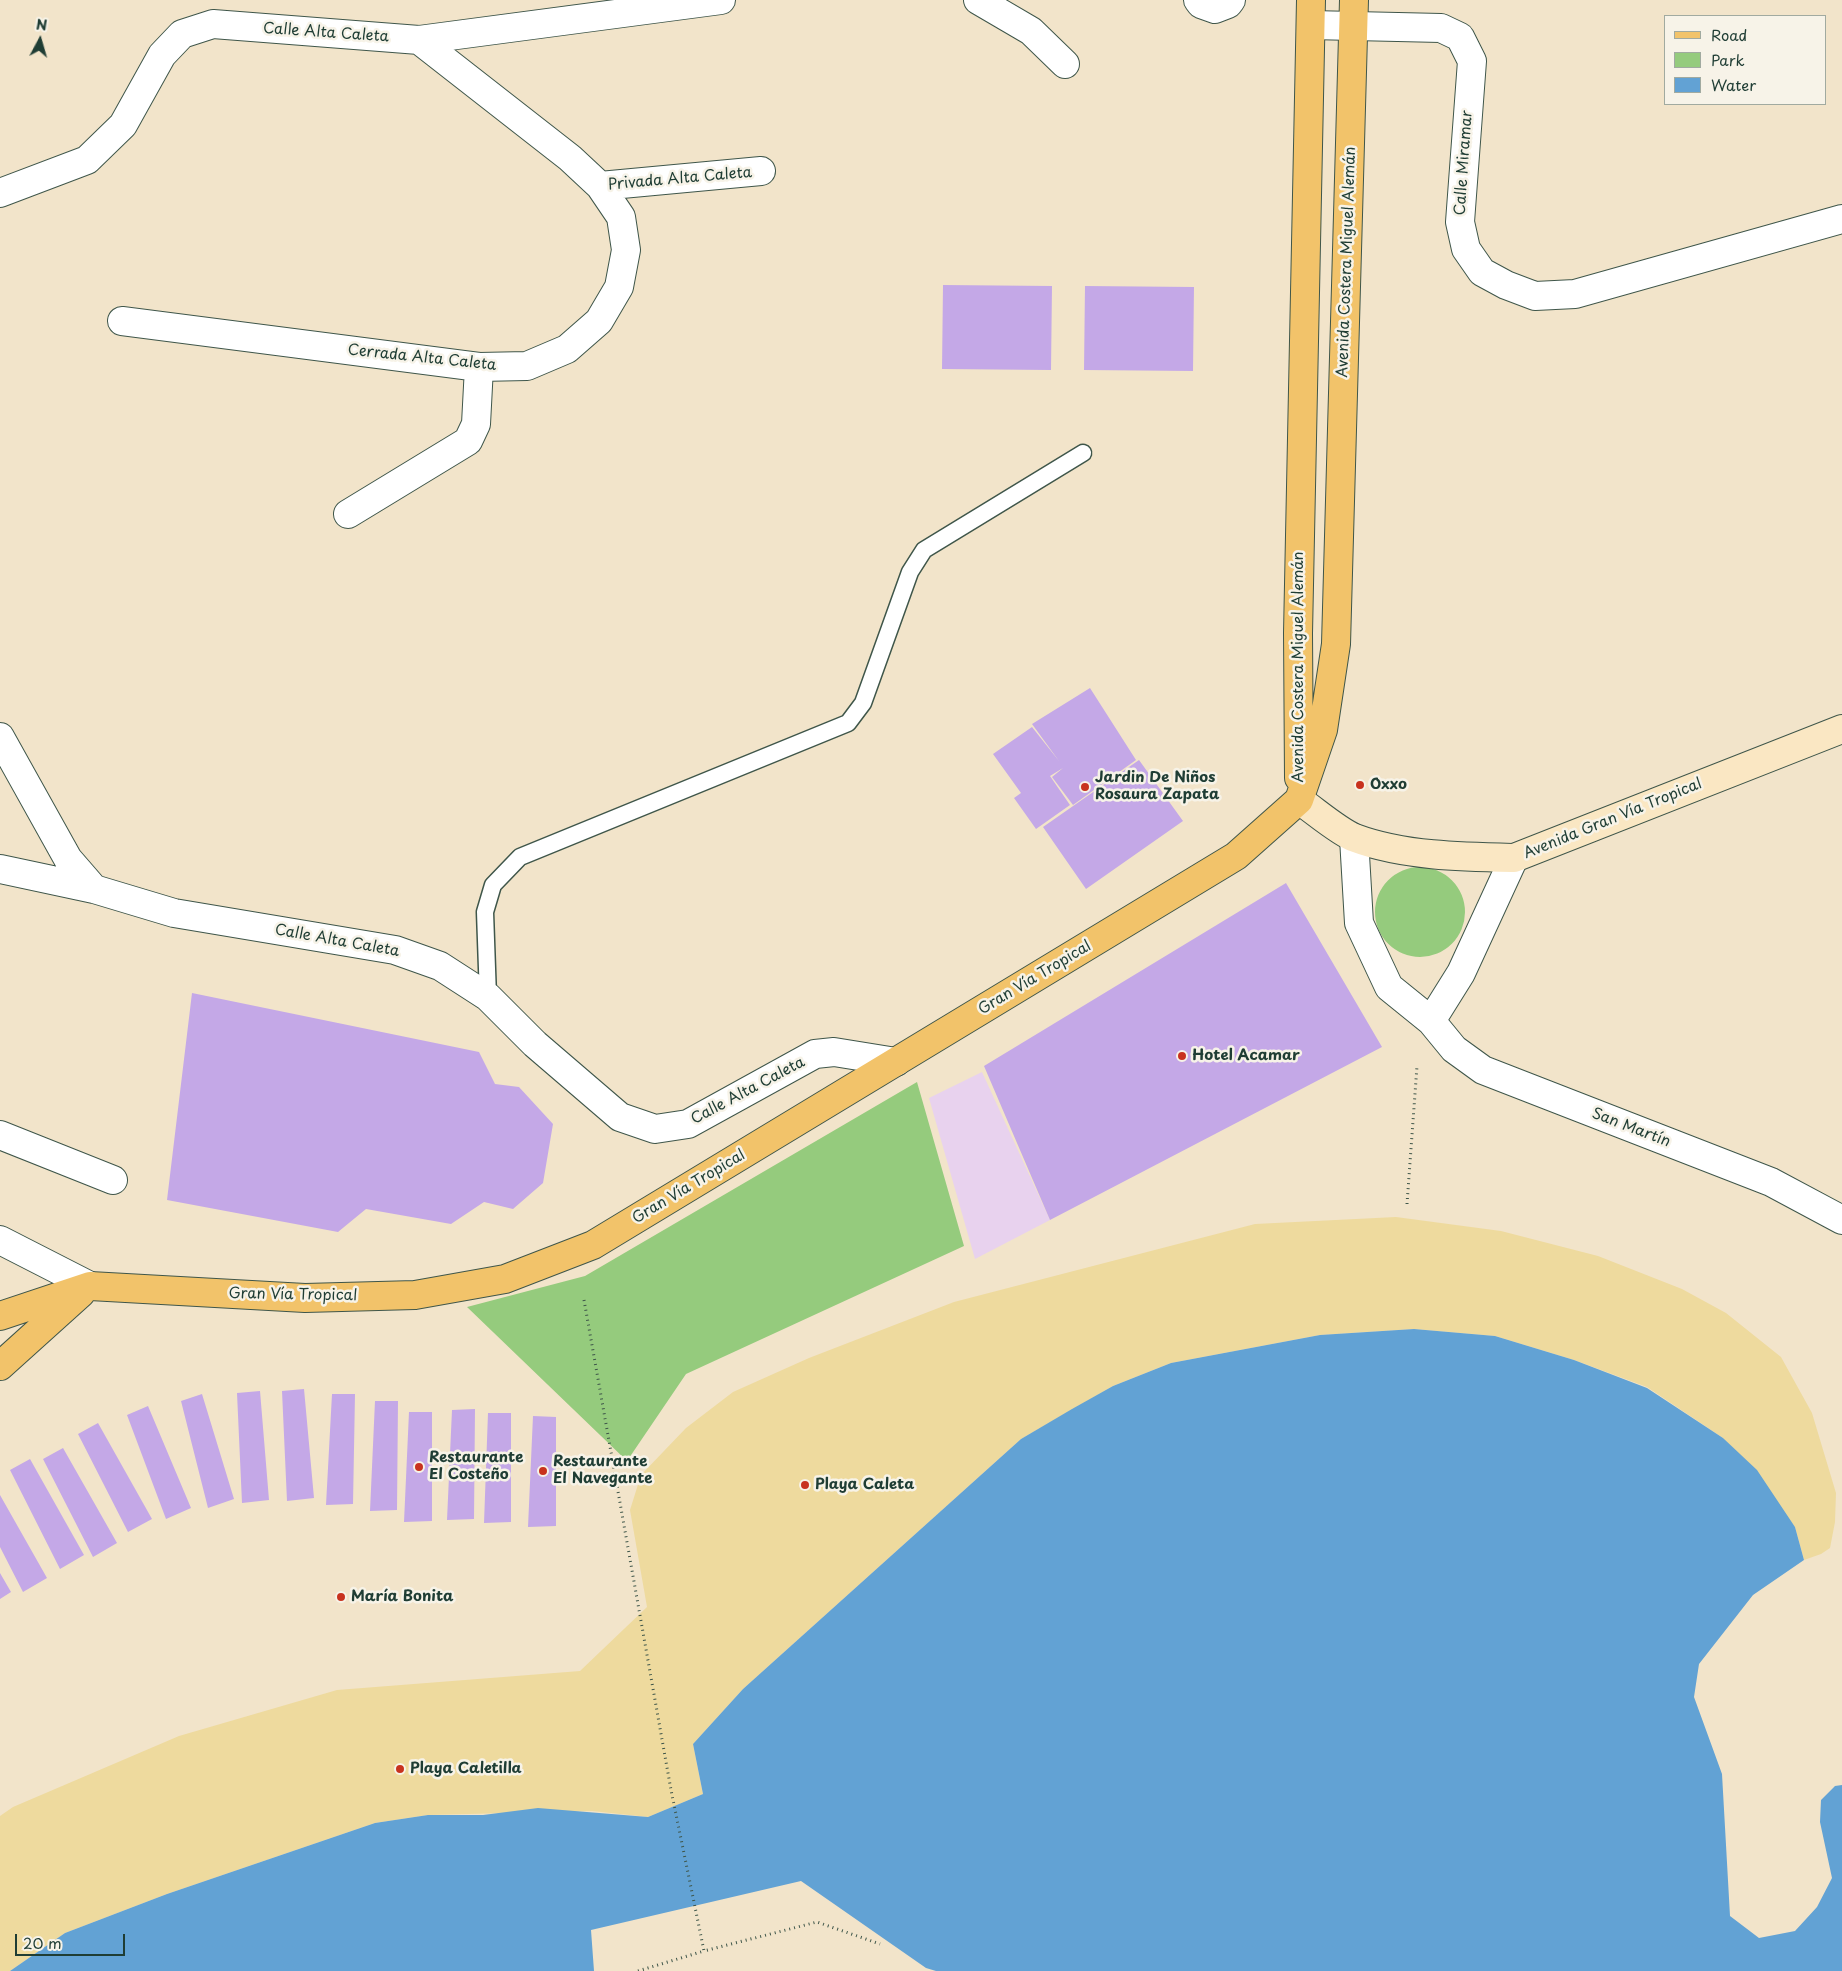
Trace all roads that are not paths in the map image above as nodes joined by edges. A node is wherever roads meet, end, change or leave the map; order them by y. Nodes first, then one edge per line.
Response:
1 (721, 0) edge
2 (978, 0) edge
3 (1198, 0) edge
4 (1232, 0) edge
5 (1354, 12) edge
6 (1311, 13) edge
7 (419, 40) junction
8 (1065, 64) dead end
9 (761, 171) dead end
10 (600, 186) junction
11 (0, 193) edge
12 (1842, 219) edge
13 (122, 320) dead end
14 (479, 367) junction
15 (1083, 453) dead end
16 (348, 514) dead end
17 (1842, 729) edge
18 (0, 736) edge
19 (1299, 800) junction
20 (1354, 838) junction
21 (1514, 858) junction
22 (0, 869) edge
23 (94, 889) junction
24 (488, 997) junction
25 (1431, 1021) junction
26 (896, 1062) junction
27 (0, 1135) edge
28 (113, 1180) dead end
29 (1842, 1220) edge
30 (0, 1240) edge
31 (90, 1286) junction
32 (0, 1316) edge
33 (0, 1366) edge

1 - 7 street, Calle Alta Caleta
2 - 8 street
3 - 4 street
5 - 6 street, Calle Miramar
5 - 12 street, Calle Miramar
5 - 19 main road, Avenida Costera Miguel Alemán
6 - 19 main road, Avenida Costera Miguel Alemán
7 - 10 street, Cerrada Alta Caleta
7 - 11 street, Calle Alta Caleta
9 - 10 street, Privada Alta Caleta
10 - 14 street, Cerrada Alta Caleta
13 - 14 street, Cerrada Alta Caleta
14 - 16 street
15 - 24 lane
17 - 21 street, Avenida Gran Vía Tropical
18 - 23 street
19 - 20 street, Avenida Gran Vía Tropical
19 - 26 main road, Gran Vía Tropical
20 - 21 street, Avenida Gran Vía Tropical
20 - 25 street, San Martín
21 - 25 street
22 - 23 street, Calle Alta Caleta
23 - 24 street, Calle Alta Caleta
24 - 26 street, Calle Alta Caleta
25 - 29 street, San Martín
26 - 31 main road, Gran Vía Tropical
27 - 28 street
30 - 31 street, Gran Vía Tropical
31 - 32 main road
31 - 33 main road

